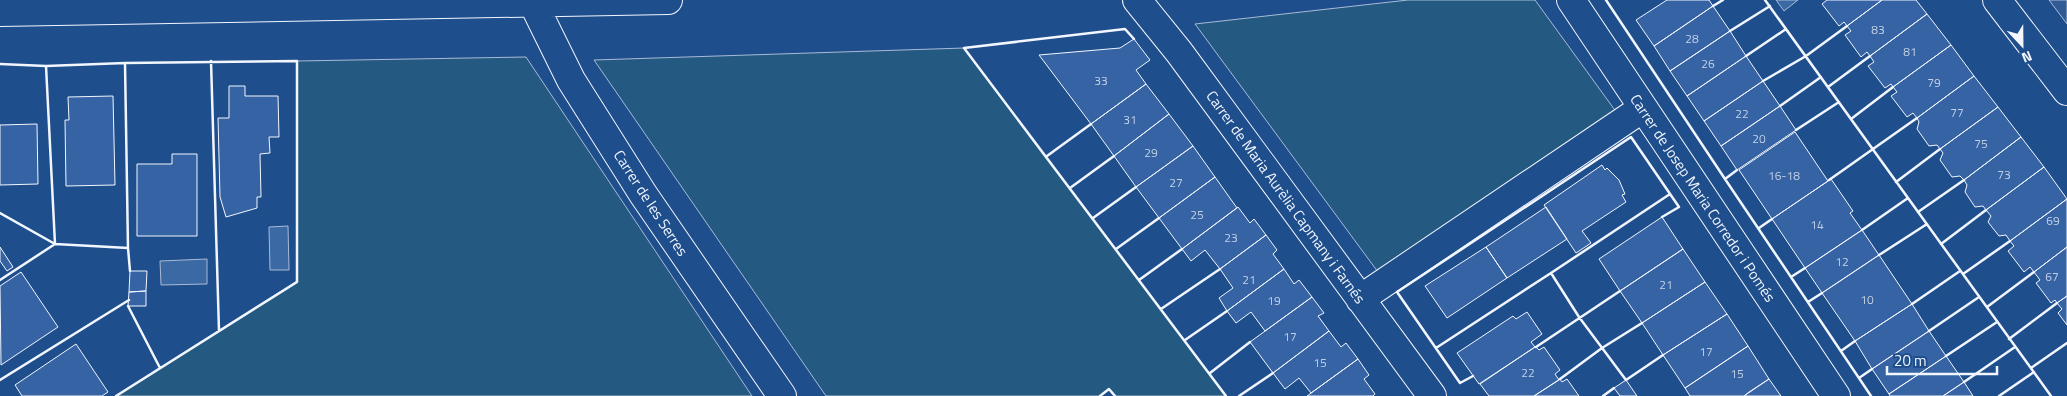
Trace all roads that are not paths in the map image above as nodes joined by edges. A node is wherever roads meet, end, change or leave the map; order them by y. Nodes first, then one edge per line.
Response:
1 (668, 0) edge
2 (1137, 0) edge
3 (1571, 0) edge
4 (1997, 0) edge
5 (533, 2) junction
6 (313, 3) edge
7 (0, 12) edge
8 (2067, 91) edge
9 (1643, 108) junction
10 (1360, 299) junction
11 (782, 396) edge
12 (1432, 396) edge
13 (1836, 396) edge

1 - 5 street
2 - 10 street, Carrer de Maria Aurèlia Capmany i Farnés
3 - 9 street, Carrer de Josep Maria Corredor i Pomés
4 - 8 street
5 - 6 street
5 - 11 street, Carrer de les Serres
6 - 7 street
9 - 10 street
9 - 13 street, Carrer de Josep Maria Corredor i Pomés
10 - 12 street, Carrer de Maria Aurèlia Capmany i Farnés

